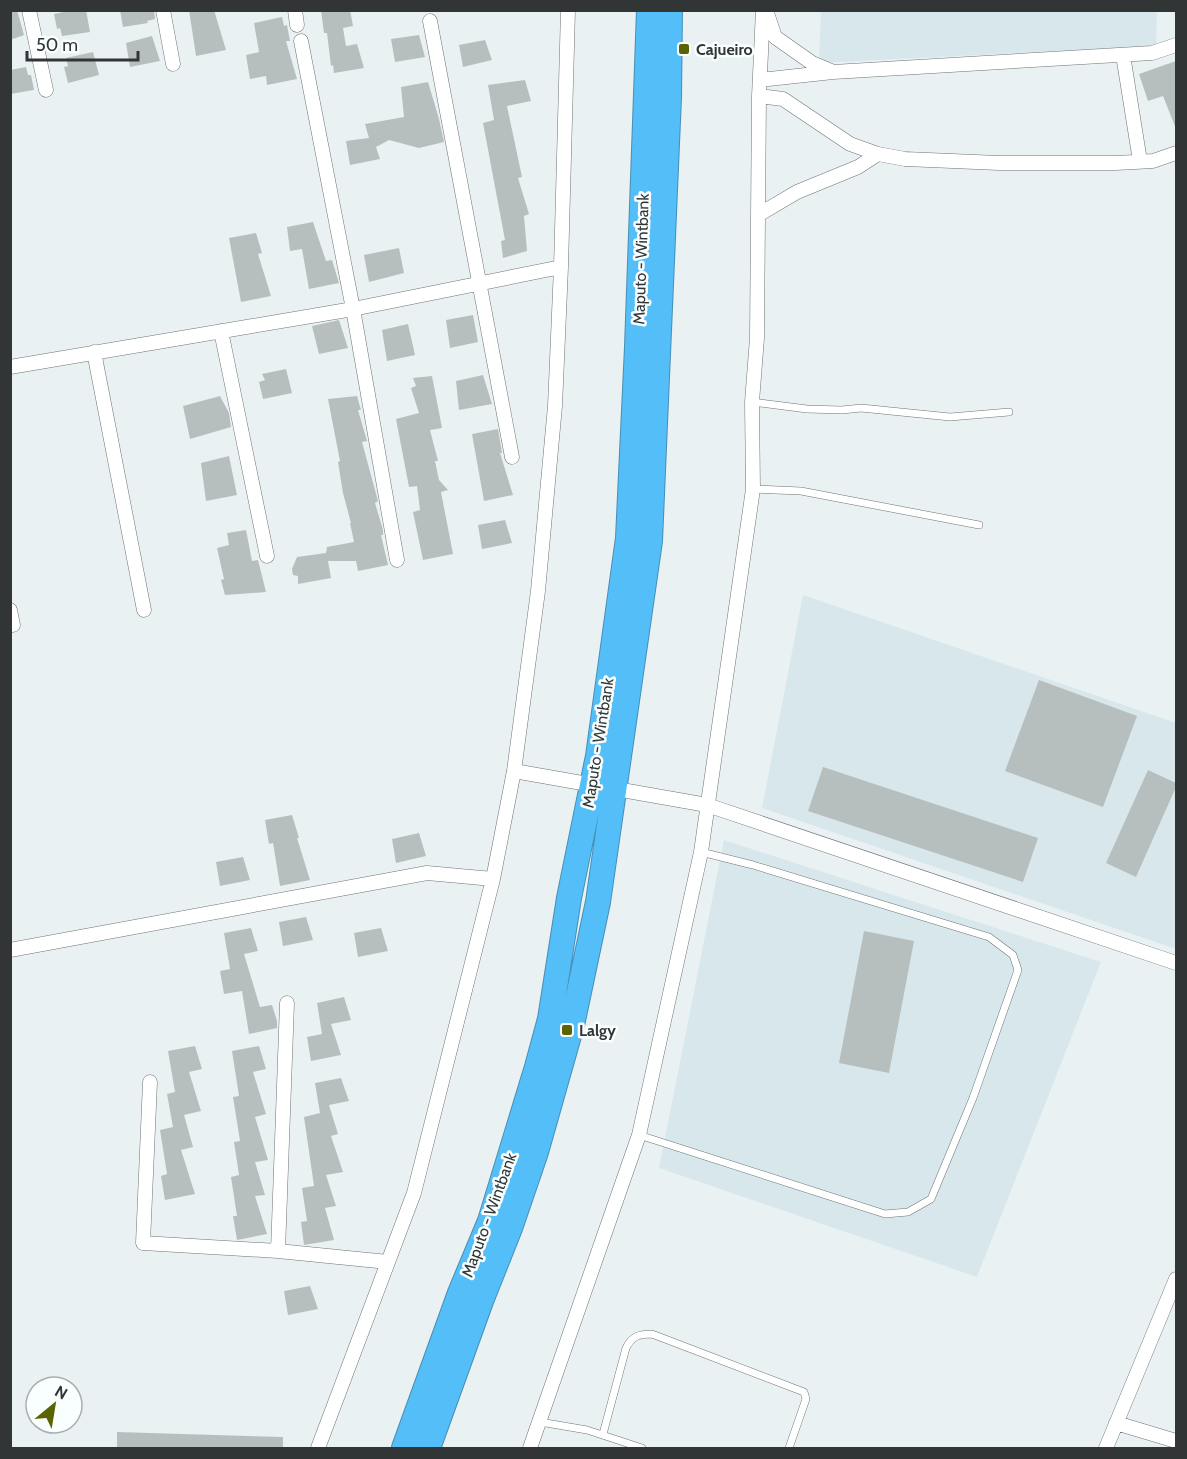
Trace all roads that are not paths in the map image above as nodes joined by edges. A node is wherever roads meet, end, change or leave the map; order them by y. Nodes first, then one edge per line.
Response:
1 (29, 10) edge
2 (163, 10) edge
3 (295, 10) edge
4 (568, 10) edge
5 (649, 10) edge
6 (669, 10) edge
7 (764, 10) edge
8 (429, 21) dead end
9 (297, 25) dead end
10 (301, 41) dead end
11 (1176, 45) edge
12 (1123, 55) junction
13 (173, 64) dead end
14 (833, 72) junction
15 (760, 80) junction
16 (46, 90) dead end
17 (759, 96) junction
18 (1176, 153) edge
19 (878, 154) junction
20 (1140, 161) junction
21 (758, 215) junction
22 (561, 267) junction
23 (479, 283) junction
24 (353, 309) junction
25 (221, 331) junction
26 (94, 352) junction
27 (10, 367) edge
28 (752, 402) junction
29 (1009, 412) dead end
30 (512, 457) dead end
31 (753, 489) junction
32 (979, 525) dead end
33 (267, 556) dead end
34 (397, 560) dead end
35 (10, 610) edge
36 (144, 610) dead end
37 (13, 625) dead end
38 (514, 771) junction
39 (604, 787) junction
40 (707, 806) junction
41 (700, 852) junction
42 (494, 879) junction
43 (10, 950) edge
44 (1176, 963) edge
45 (287, 1003) dead end
46 (150, 1082) dead end
47 (639, 1135) junction
48 (278, 1251) junction
49 (388, 1262) junction
50 (1176, 1279) edge
51 (540, 1422) junction
52 (1116, 1423) junction
53 (603, 1434) junction
54 (1176, 1441) edge
55 (318, 1449) edge
56 (404, 1449) edge
57 (428, 1449) edge
58 (530, 1449) edge
59 (642, 1449) edge
60 (789, 1449) edge
61 (1106, 1449) edge

1 - 16 street
2 - 13 street
3 - 9 street
4 - 22 street
5 - 39 highway, Maputo - Wintbank
6 - 39 highway, Maputo - Wintbank
7 - 14 street
7 - 15 street
8 - 23 street
10 - 24 street
11 - 12 street
12 - 14 street
12 - 20 street
14 - 15 street
15 - 17 street
17 - 19 street
17 - 21 street
18 - 20 street
19 - 20 street
19 - 21 street
21 - 28 street
22 - 23 street
22 - 38 street
23 - 24 street
23 - 30 street
24 - 25 street
24 - 34 street
25 - 26 street
25 - 33 street
26 - 27 street
26 - 36 street
28 - 29 lane
28 - 31 street
31 - 32 lane
31 - 40 street
35 - 37 street
38 - 39 street
38 - 42 street
39 - 40 street
39 - 56 highway, Maputo - Wintbank
39 - 57 highway, Maputo - Wintbank
40 - 41 street
40 - 44 street
41 - 47 street
41 - 47 lane
42 - 43 street
42 - 49 street
45 - 48 street
46 - 48 street
47 - 51 street
48 - 49 street
49 - 55 street
50 - 52 street
51 - 53 lane
51 - 58 street
52 - 54 street
52 - 61 street
53 - 59 lane
53 - 60 lane

